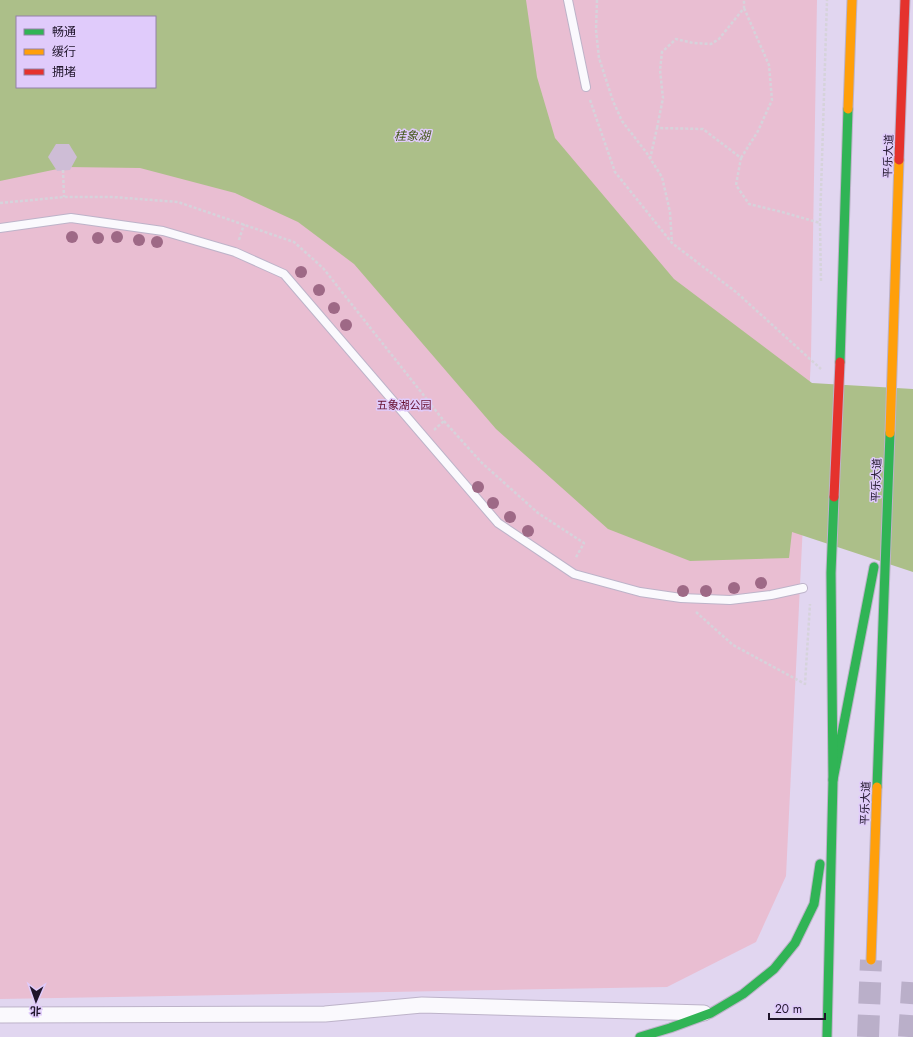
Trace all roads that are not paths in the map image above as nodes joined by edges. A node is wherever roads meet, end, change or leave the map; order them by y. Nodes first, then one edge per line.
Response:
1 (568, 0) edge
2 (852, 0) edge
3 (905, 0) edge
4 (586, 87) road end
5 (0, 228) edge
6 (887, 498) junction
7 (803, 588) dead end
8 (833, 780) junction
9 (871, 960) tunnel mouth
10 (711, 1013) junction
11 (0, 1015) edge
12 (640, 1037) edge
13 (827, 1037) edge

1 - 4 lane
2 - 8 main road
3 - 6 main road, 平乐大道
5 - 7 lane
6 - 8 main road
6 - 9 main road, 平乐大道
8 - 10 main road
8 - 13 main road
10 - 11 street
10 - 12 main road

